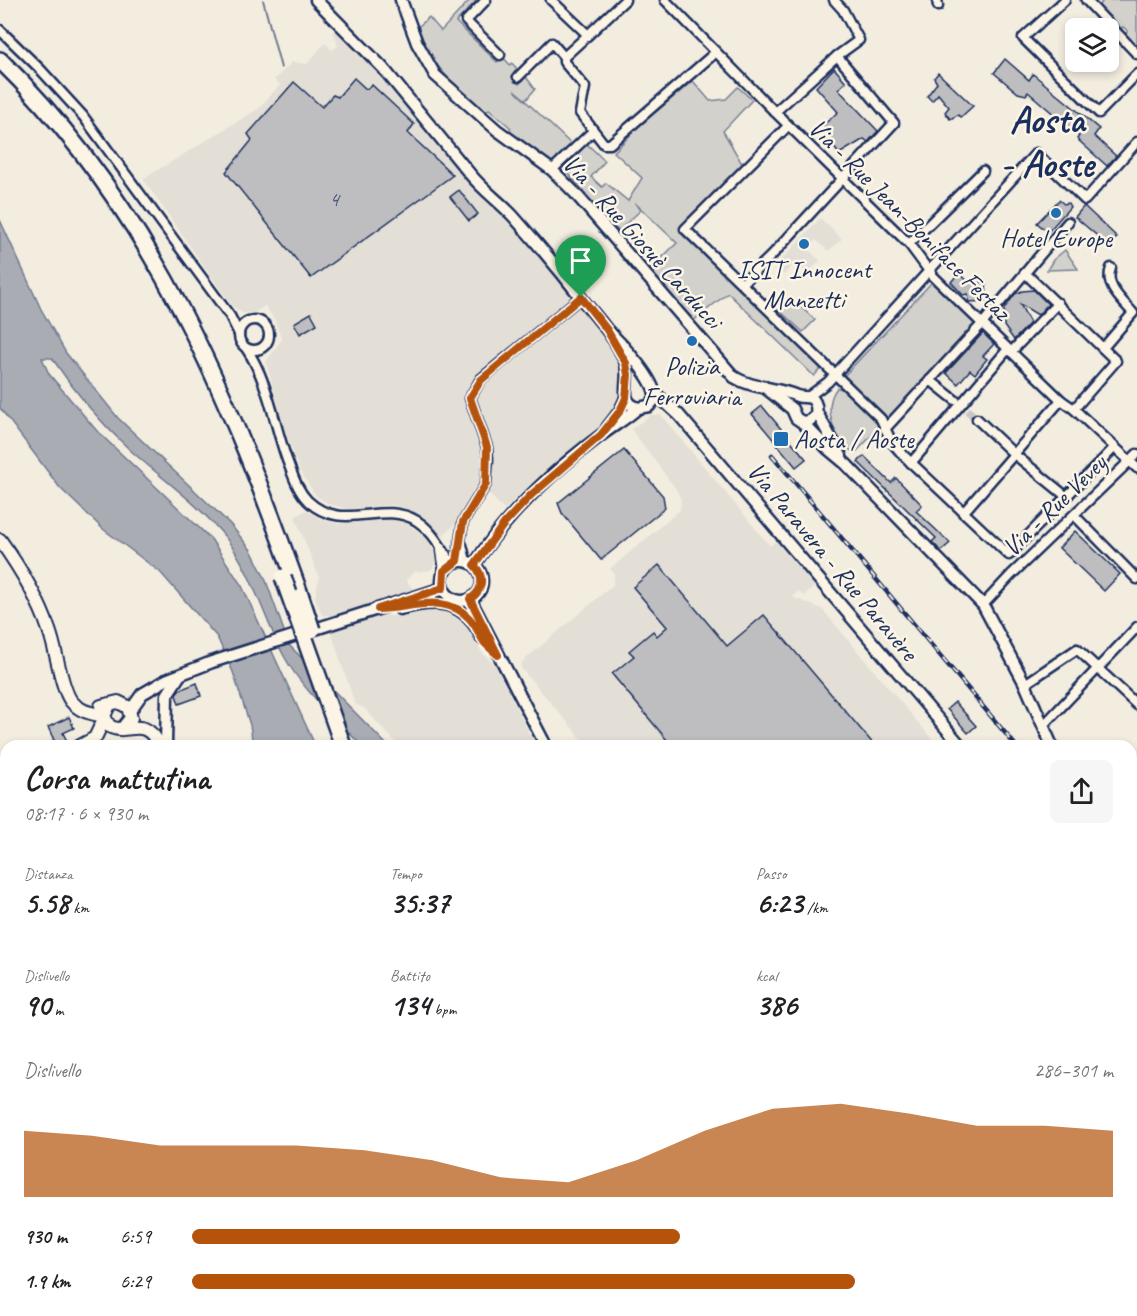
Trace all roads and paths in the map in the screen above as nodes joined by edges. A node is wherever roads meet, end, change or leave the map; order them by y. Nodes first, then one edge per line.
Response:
1 (316, 0) edge
2 (401, 0) edge
3 (486, 0) edge
4 (551, 0) edge
5 (625, 0) edge
6 (665, 0) edge
7 (834, 0) edge
8 (1065, 0) edge
9 (1086, 0) edge
10 (0, 30) edge
11 (588, 35) junction
12 (716, 52) junction
13 (1137, 54) edge
14 (500, 55) dead end
15 (837, 56) junction
16 (564, 57) junction
17 (0, 60) edge
18 (0, 74) edge
19 (1137, 74) edge
20 (518, 77) dead end
21 (775, 112) junction
22 (788, 126) junction
23 (593, 130) junction
24 (1137, 142) edge
25 (552, 170) junction
26 (984, 171) dead end
27 (843, 179) junction
28 (1068, 222) dead end
29 (909, 244) junction
30 (1112, 268) dead end
31 (929, 272) junction
32 (1025, 273) junction
33 (742, 284) junction
34 (581, 297) junction
35 (1058, 303) junction
36 (222, 304) junction
37 (249, 321) junction
38 (982, 324) junction
39 (607, 330) junction
40 (239, 334) junction
41 (246, 348) junction
42 (262, 348) junction
43 (1103, 348) junction
44 (1010, 350) junction
45 (835, 373) junction
46 (649, 380) junction
47 (930, 380) junction
48 (263, 382) junction
49 (628, 384) junction
50 (825, 385) junction
51 (763, 386) junction
52 (656, 394) junction
53 (804, 397) junction
54 (626, 398) junction
55 (1061, 400) junction
56 (961, 405) junction
57 (644, 407) junction
58 (668, 407) junction
59 (792, 409) junction
60 (1074, 409) junction
61 (817, 410) junction
62 (978, 420) tunnel mouth
63 (802, 422) junction
64 (885, 429) junction
65 (601, 435) junction
66 (1115, 447) junction
67 (1014, 454) junction
68 (1137, 454) edge
69 (911, 463) junction
70 (846, 464) junction
71 (1134, 464) edge
72 (1066, 497) junction
73 (963, 513) junction
74 (1074, 515) junction
75 (0, 540) edge
76 (459, 564) junction
77 (1137, 579) edge
78 (443, 588) junction
79 (470, 599) junction
80 (983, 605) junction
81 (378, 609) junction
82 (1137, 627) edge
83 (498, 655) junction
84 (214, 662) junction
85 (1098, 668) junction
86 (180, 675) junction
87 (1025, 684) junction
88 (1137, 705) edge
89 (109, 711) junction
90 (131, 713) junction
91 (1043, 726) junction
92 (118, 729) junction
93 (91, 740) edge
94 (102, 740) edge
95 (160, 740) edge
96 (162, 740) edge
97 (164, 740) edge
98 (341, 740) edge
99 (351, 740) edge
100 (543, 740) edge
101 (956, 740) edge
102 (1049, 740) edge

1 - 34 street
2 - 25 street, Via - Rue Giosuè Carducci
3 - 14 street
4 - 11 street
5 - 11 street
6 - 12 street, Via - Rue Jean-Boniface Festaz
7 - 15 street
8 - 19 street
9 - 13 street
10 - 36 street
11 - 16 street
12 - 21 street, Via - Rue Jean-Boniface Festaz
12 - 23 street
15 - 21 street
15 - 27 street
16 - 20 street
16 - 23 street
17 - 99 highway, bridge
18 - 98 highway, bridge
21 - 22 street, Via - Rue Jean-Boniface Festaz
22 - 27 street, Via - Rue Jean-Boniface Festaz
22 - 33 street
23 - 25 street
24 - 31 street
25 - 51 street, Via - Rue Giosuè Carducci
26 - 29 street
27 - 29 street, Via - Rue Jean-Boniface Festaz
27 - 33 street
28 - 32 street
29 - 31 street, Via - Rue Jean-Boniface Festaz
30 - 43 street
31 - 38 street, Via - Rue Jean-Boniface Festaz
31 - 45 street
32 - 35 street
32 - 38 street
33 - 45 street
34 - 39 street
34 - 76 street
35 - 43 street
35 - 44 street
36 - 37 street
36 - 40 street
37 - 40 street
37 - 42 street
38 - 44 street, Via - Rue Jean-Boniface Festaz
38 - 47 street
39 - 46 street
39 - 49 street
40 - 41 street
41 - 42 street
41 - 48 street
42 - 48 street
43 - 60 street
44 - 55 street, Via - Rue Jean-Boniface Festaz
44 - 56 street
45 - 50 street
45 - 64 street
46 - 49 street
46 - 52 street
47 - 56 street
47 - 64 street
48 - 76 street
49 - 54 street
50 - 53 street
50 - 61 street
51 - 53 street, Via - Rue Giosuè Carducci
51 - 59 street
52 - 57 street
52 - 58 street, Via Paravera - Rue Paravère
53 - 59 street
53 - 61 street
54 - 57 street
54 - 65 street
55 - 60 street, Via - Rue Jean-Boniface Festaz
55 - 67 street
56 - 69 street
57 - 58 street
57 - 65 street
58 - 101 street, Via Paravera - Rue Paravère
59 - 63 street
60 - 66 street, Via - Rue Jean-Boniface Festaz
61 - 63 street
61 - 70 street
62 - 67 street
63 - 70 street
64 - 69 street
65 - 76 street
66 - 71 street, Via - Rue Jean-Boniface Festaz
66 - 72 street
67 - 72 street
67 - 73 street
68 - 71 street, Via - Rue Vevey
69 - 73 street
70 - 80 street
71 - 74 street, Via - Rue Vevey
72 - 73 street
74 - 77 street
74 - 80 street, Via - Rue Vevey
75 - 89 main road
76 - 78 street
76 - 79 street
78 - 79 street
78 - 81 street
79 - 83 street
80 - 87 street
81 - 83 street
81 - 84 street, bridge
82 - 85 street
83 - 100 street
84 - 86 street
84 - 89 street
85 - 87 street
85 - 88 street
85 - 91 street
86 - 90 street
86 - 97 street
87 - 91 street
89 - 90 main road
89 - 92 main road
89 - 93 main road
90 - 92 main road
90 - 96 main road
91 - 102 street
92 - 94 main road
92 - 95 main road

